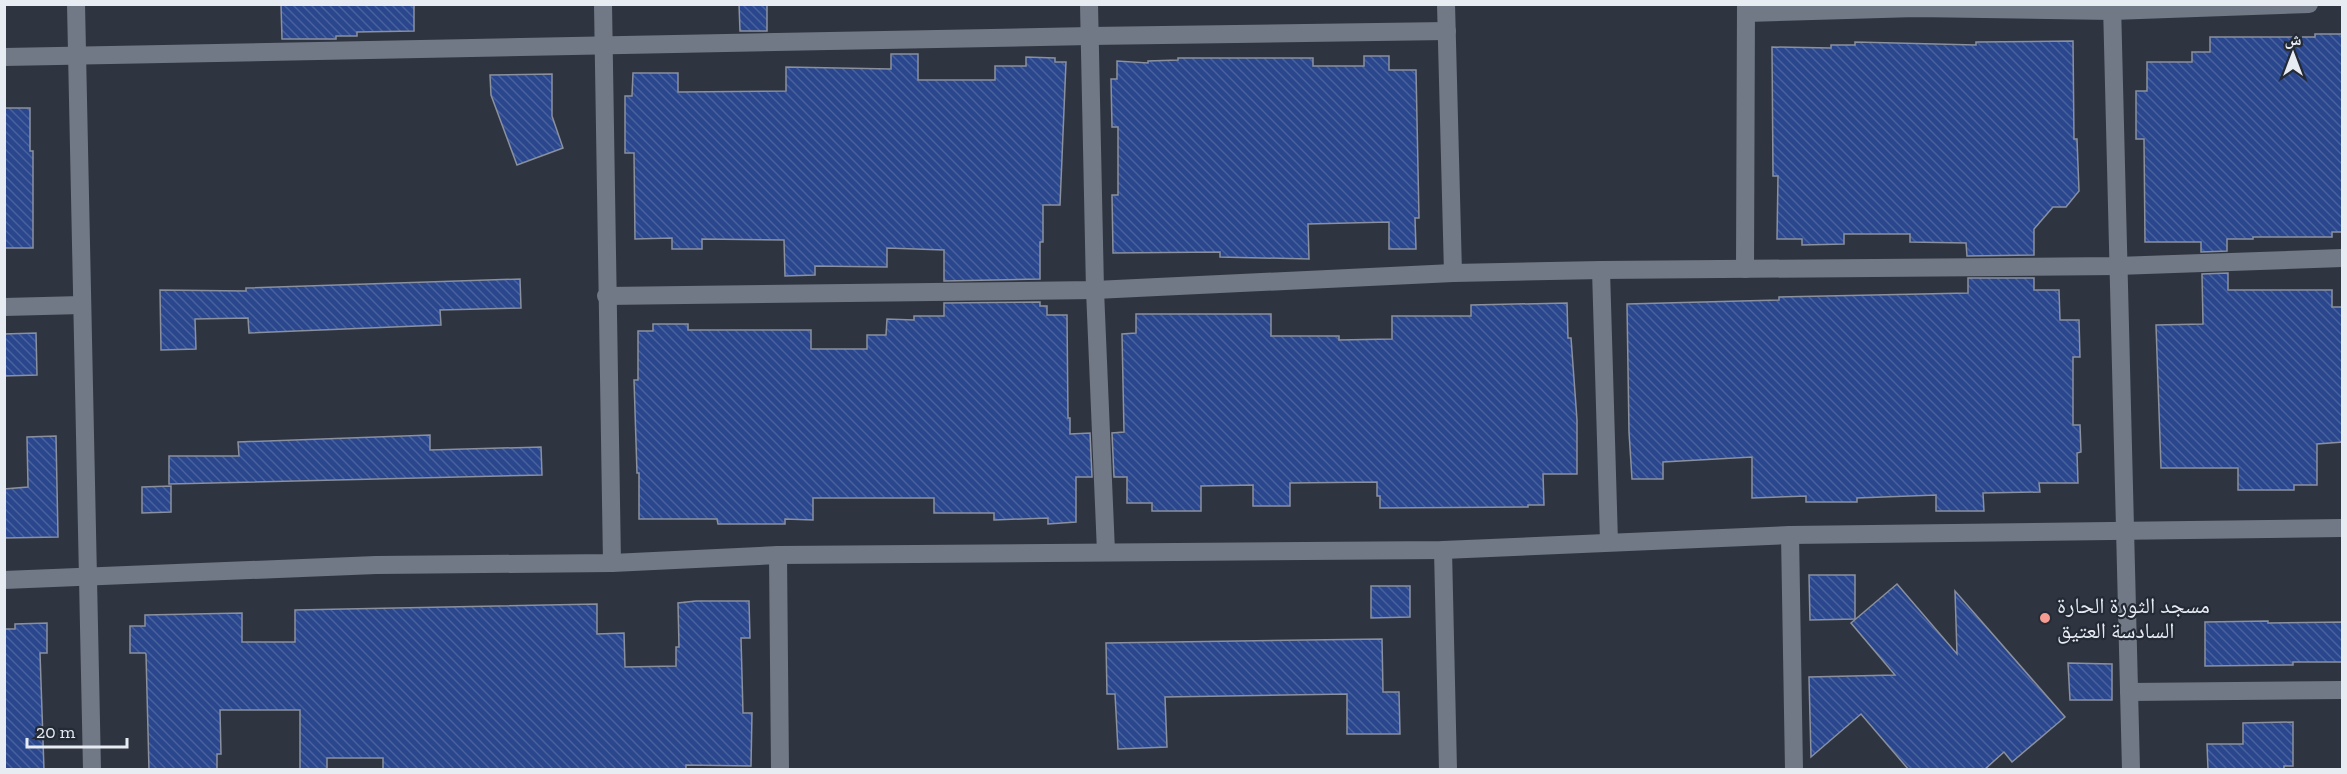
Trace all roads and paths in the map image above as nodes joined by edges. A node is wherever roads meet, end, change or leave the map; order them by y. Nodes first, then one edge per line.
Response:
1 (76, 4) edge
2 (603, 4) edge
3 (1089, 4) edge
4 (1446, 4) edge
5 (2309, 4) edge
6 (2112, 8) edge
7 (1746, 9) edge
8 (1447, 31) junction
9 (1090, 36) junction
10 (603, 46) junction
11 (4, 57) edge
12 (77, 57) junction
13 (2343, 258) edge
14 (2117, 266) junction
15 (1745, 269) junction
16 (1601, 270) junction
17 (1453, 273) junction
18 (1095, 290) junction
19 (606, 296) junction
20 (82, 305) junction
21 (4, 307) edge
22 (2343, 528) edge
23 (2126, 530) junction
24 (1790, 535) junction
25 (1609, 542) junction
26 (1443, 550) junction
27 (1106, 552) junction
28 (778, 555) junction
29 (612, 563) junction
30 (88, 577) junction
31 (4, 579) edge
32 (2343, 690) edge
33 (2129, 692) junction
34 (92, 770) edge
35 (780, 770) edge
36 (1448, 770) edge
37 (1794, 770) edge
38 (2131, 770) edge

1 - 12 street
2 - 10 street
3 - 9 street
4 - 8 street
5 - 6 street
6 - 7 street
6 - 14 street
7 - 15 street
8 - 9 street
8 - 17 street
9 - 10 street
9 - 18 street
10 - 12 street
10 - 19 street
11 - 12 street
12 - 20 street
13 - 14 street
14 - 15 street
14 - 23 street
15 - 16 street
16 - 17 street
16 - 25 street
17 - 18 street
18 - 19 street
18 - 27 street
19 - 29 street
20 - 21 street
20 - 30 street
22 - 23 street
23 - 24 street
23 - 33 street
24 - 25 street
24 - 37 street
25 - 26 street
26 - 27 street
26 - 36 street
27 - 28 street
28 - 29 street
28 - 35 street
29 - 30 street
30 - 31 street
30 - 34 street
32 - 33 street
33 - 38 street

